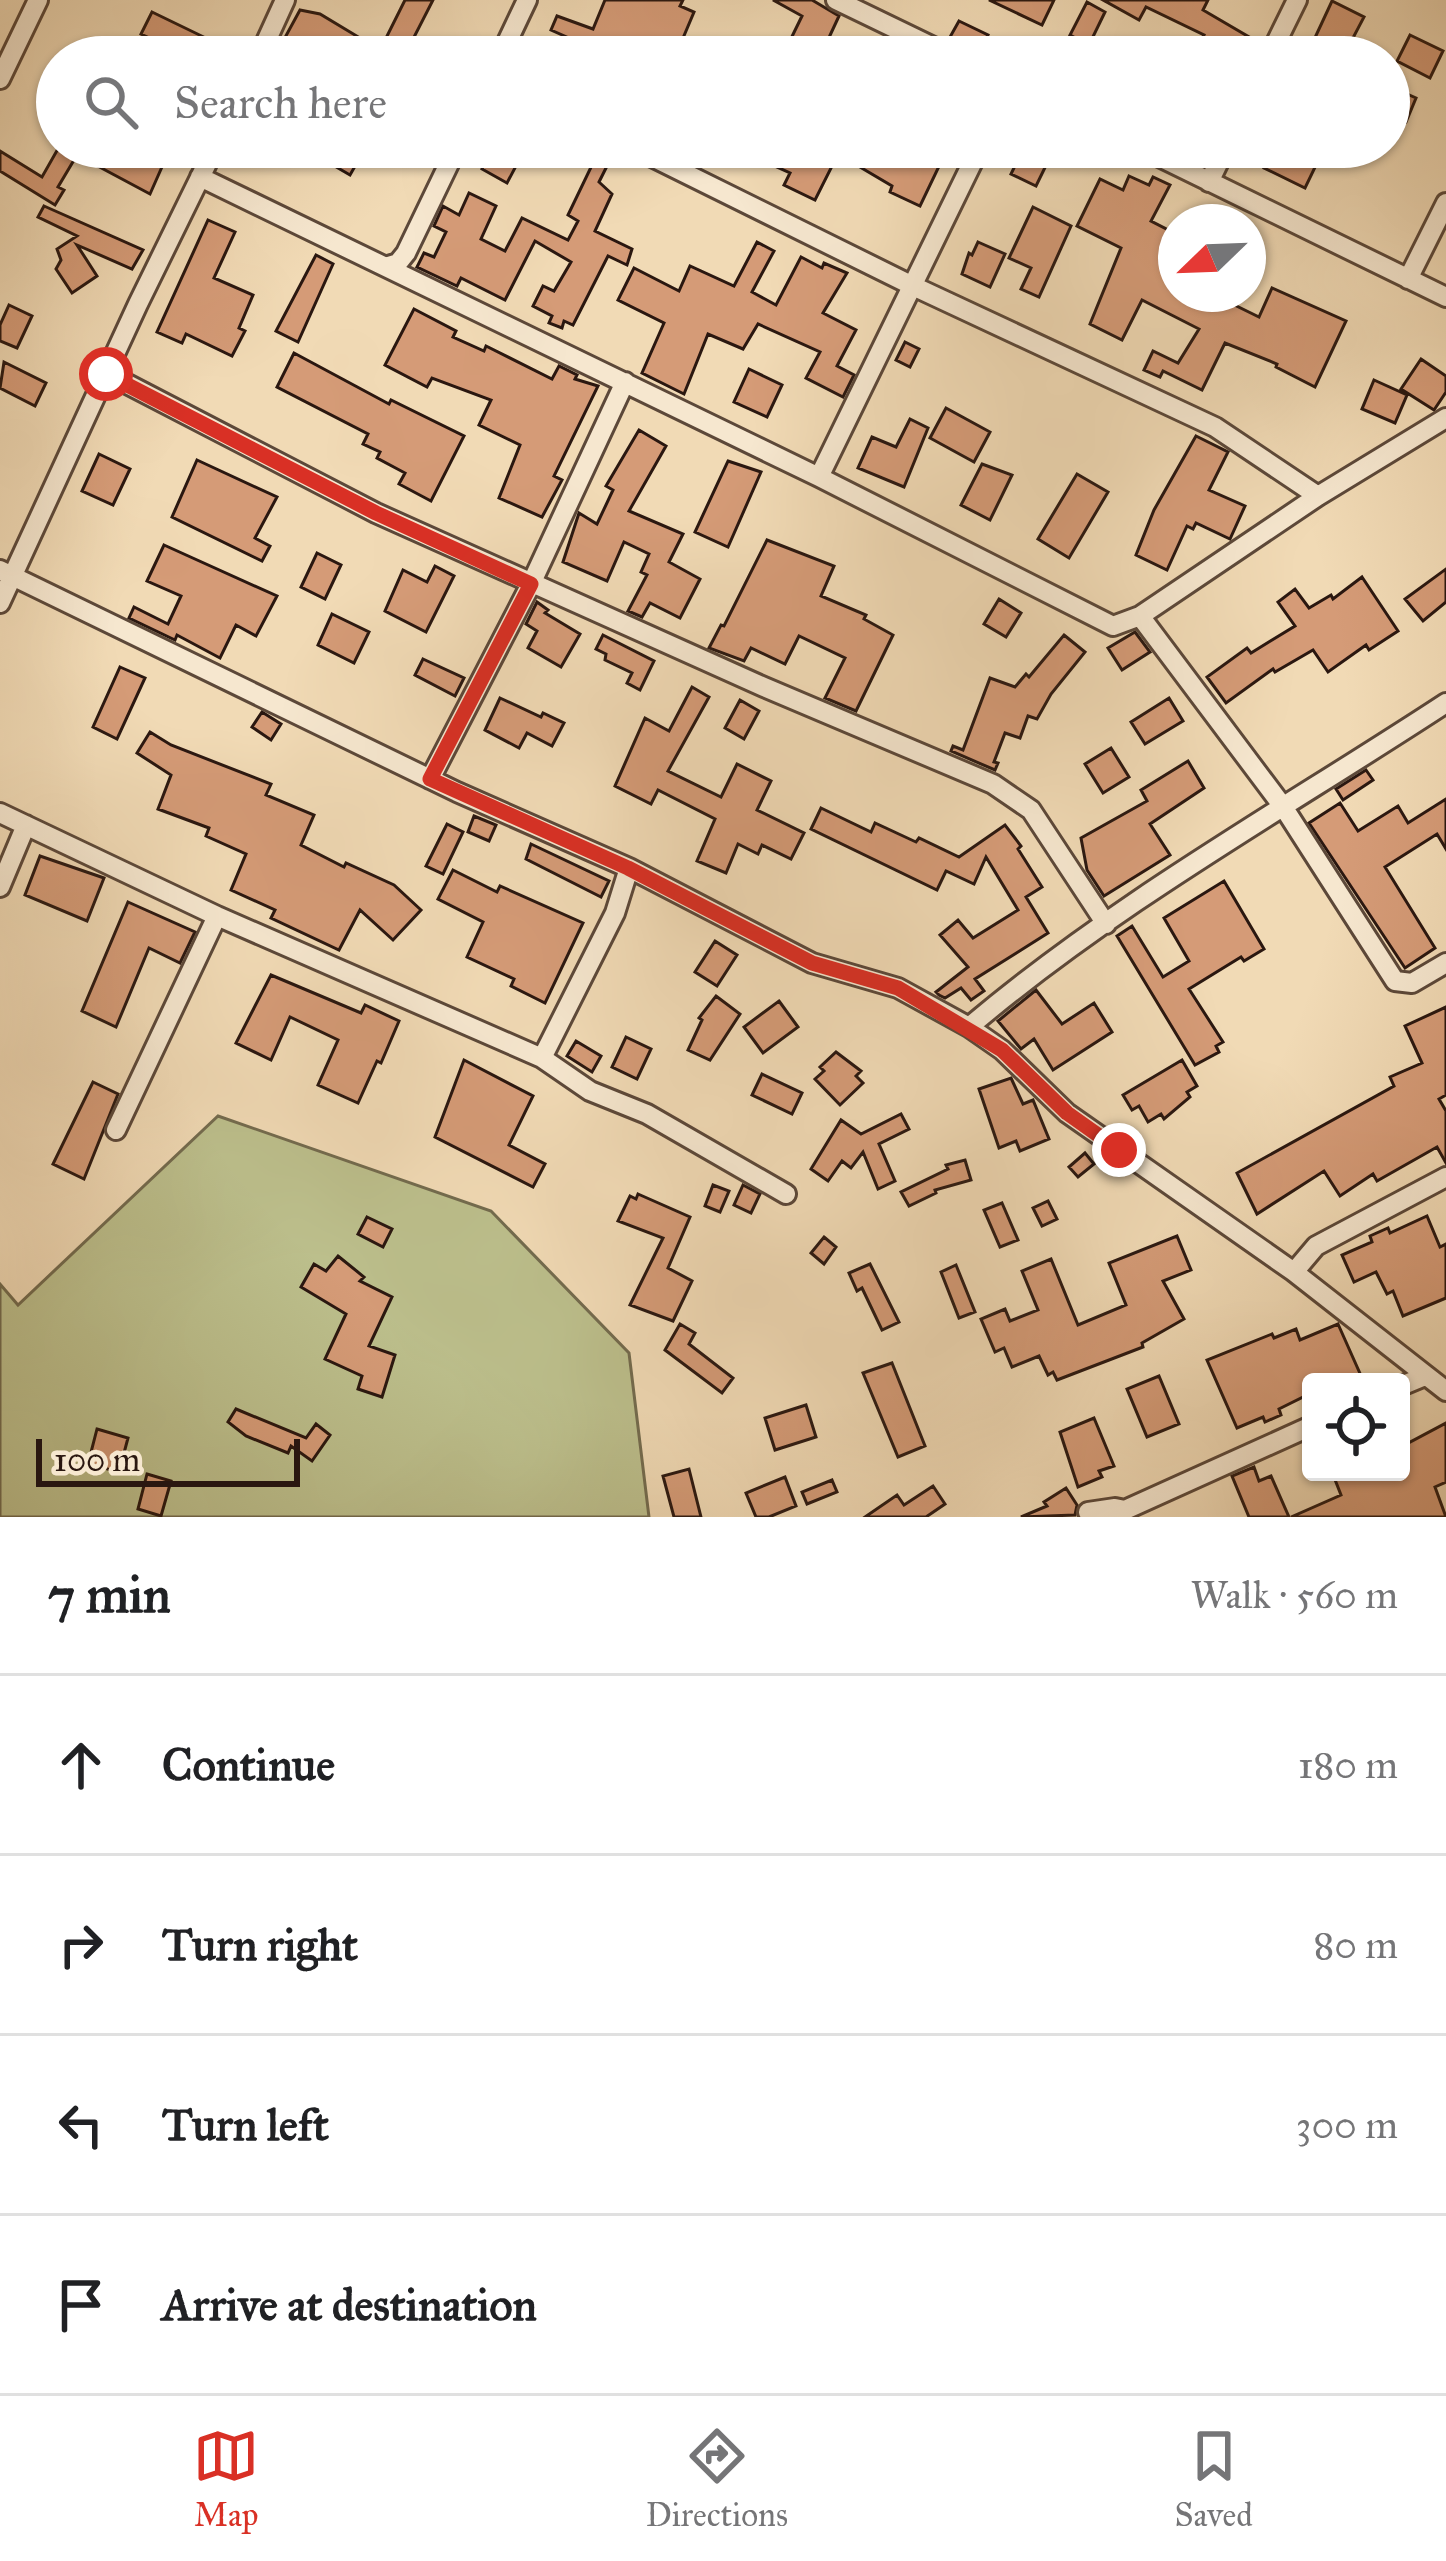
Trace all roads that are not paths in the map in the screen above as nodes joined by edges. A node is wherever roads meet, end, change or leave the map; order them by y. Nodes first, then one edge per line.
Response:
1 (38, 0) edge
2 (285, 0) edge
3 (527, 0) edge
4 (836, 0) edge
5 (1297, 0) edge
6 (269, 36) edge
7 (510, 36) edge
8 (911, 36) edge
9 (1279, 36) edge
10 (0, 79) edge
11 (204, 168) edge
12 (447, 168) edge
13 (674, 168) edge
14 (970, 168) edge
15 (1181, 168) edge
16 (1216, 168) edge
17 (200, 177) junction
18 (1209, 182) junction
19 (1446, 202) edge
20 (388, 266) junction
21 (1408, 279) junction
22 (913, 286) junction
23 (1446, 297) edge
24 (106, 374) junction
25 (625, 382) junction
26 (1446, 418) edge
27 (819, 477) junction
28 (1318, 496) junction
29 (7, 572) edge
30 (531, 584) junction
31 (0, 603) edge
32 (1140, 616) junction
33 (1446, 703) edge
34 (430, 779) junction
35 (1285, 808) junction
36 (0, 813) edge
37 (26, 825) junction
38 (628, 868) junction
39 (0, 887) edge
40 (217, 916) junction
41 (1106, 924) junction
42 (1446, 963) edge
43 (969, 1027) junction
44 (542, 1058) junction
45 (116, 1130) dead end
46 (1446, 1177) edge
47 (786, 1194) dead end
48 (1294, 1272) junction
49 (1425, 1376) junction
50 (1410, 1382) edge
51 (1446, 1391) edge
52 (1302, 1430) edge
53 (1088, 1512) dead end

1 - 10 street
2 - 6 street
3 - 7 street
4 - 8 street
5 - 9 street
11 - 17 street
12 - 20 street
13 - 22 street
14 - 22 street
15 - 18 street
16 - 18 street
17 - 20 street
17 - 24 street
18 - 21 street
19 - 21 street
20 - 25 street
21 - 23 street
22 - 27 street
22 - 28 street
24 - 29 street
24 - 30 street
25 - 27 street
25 - 30 street
26 - 28 street
27 - 32 street
28 - 32 street
29 - 31 street
29 - 34 street
30 - 34 street
30 - 41 street
32 - 35 street
33 - 35 street
34 - 38 street
35 - 41 street
35 - 42 street
36 - 37 street
37 - 39 street
37 - 40 street
38 - 43 street
38 - 44 street
40 - 44 street
40 - 45 street
41 - 43 street
43 - 48 street
44 - 47 street
46 - 48 street
48 - 49 street
49 - 50 street
49 - 51 street
52 - 53 street

